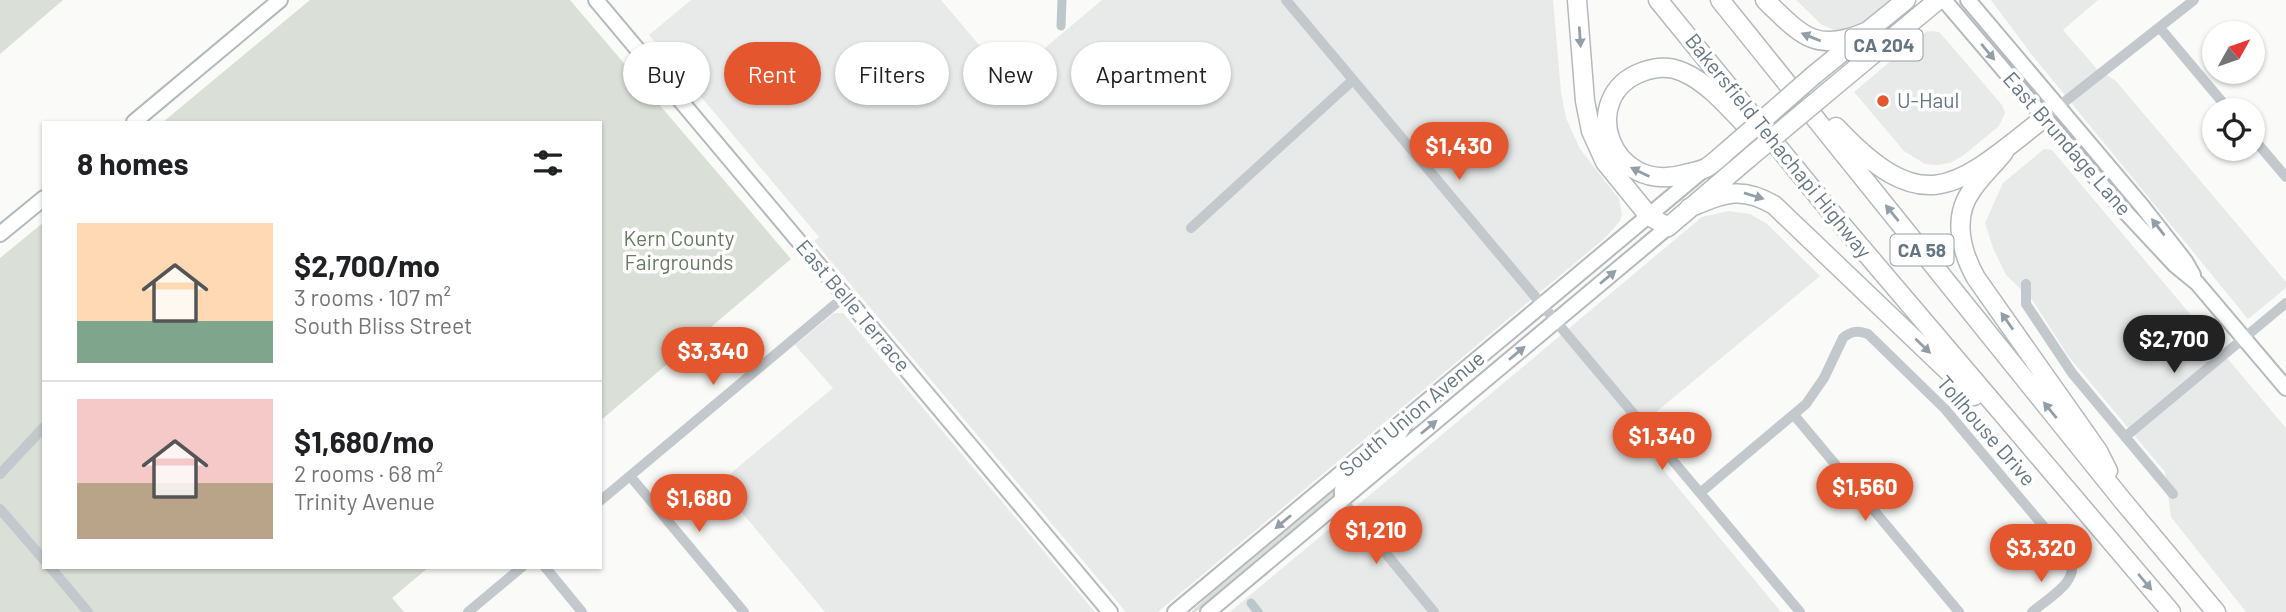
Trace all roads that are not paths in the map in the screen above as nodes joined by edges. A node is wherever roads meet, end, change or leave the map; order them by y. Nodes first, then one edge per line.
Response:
1 (280, 0) edge
2 (596, 0) edge
3 (1286, 0) edge
4 (1577, 0) edge
5 (1658, 0) edge
6 (1720, 0) edge
7 (1765, 0) edge
8 (1906, 0) edge
9 (1938, 0) edge
10 (1944, 0) edge
11 (1968, 0) edge
12 (2194, 0) edge
13 (2160, 29) junction
14 (1868, 31) junction
15 (1749, 35) junction
16 (1353, 80) junction
17 (2220, 98) edge
18 (2059, 107) junction
19 (2044, 118) junction
20 (135, 121) edge
21 (2004, 152) junction
22 (2265, 152) edge
23 (1705, 168) junction
24 (2286, 177) edge
25 (42, 200) edge
26 (1689, 208) junction
27 (1831, 212) junction
28 (1648, 216) junction
29 (1668, 227) junction
30 (1191, 228) dead end
31 (0, 234) edge
32 (2197, 283) junction
33 (2026, 284) dead end
34 (845, 296) junction
35 (2286, 303) edge
36 (1549, 312) junction
37 (2243, 338) junction
38 (2286, 387) edge
39 (1794, 415) junction
40 (1407, 418) junction
41 (42, 429) edge
42 (2125, 437) junction
43 (0, 474) edge
44 (630, 476) junction
45 (1700, 494) junction
46 (2173, 494) dead end
47 (602, 499) edge
48 (1342, 500) junction
49 (2123, 501) junction
50 (0, 509) edge
51 (2085, 511) junction
52 (42, 558) edge
53 (52, 569) edge
54 (520, 569) edge
55 (547, 569) edge
56 (88, 612) edge
57 (468, 612) edge
58 (582, 612) edge
59 (744, 612) edge
60 (1110, 612) edge
61 (1175, 612) edge
62 (1208, 612) edge
63 (1434, 612) edge
64 (1800, 612) edge
65 (1959, 612) edge
66 (2032, 612) edge
67 (2171, 612) edge
68 (2216, 612) edge

1 - 20 main road
2 - 34 main road, East Belle Terrace
3 - 16 street
4 -> 28 highway
5 - 27 highway, Bakersfield Tehachapi Highway / CA 58
6 - 15 highway, CA 58
14 -> 7 highway
8 - 14 highway, CA 204
9 - 26 highway, CA 204, bridge
10 -> 19 main road, East Brundage Lane
11 - 18 main road, East Brundage Lane
12 - 13 street
13 - 17 street
13 - 18 street
14 - 23 highway, CA 204, bridge
15 - 21 highway
49 -> 15 highway, CA 58
16 - 30 street
16 - 36 street
18 - 19 street
32 -> 18 main road, East Brundage Lane
19 - 21 highway
19 - 32 main road, East Brundage Lane
49 -> 21 highway
22 - 24 street
23 -> 27 highway
23 - 28 main road, South Union Avenue
25 - 31 main road
26 - 29 highway, CA 204
26 -> 51 highway
27 - 51 highway, Bakersfield Tehachapi Highway / CA 58
28 - 29 highway
28 - 36 main road, South Union Avenue
36 -> 29 main road, South Union Avenue
32 - 37 main road, East Brundage Lane
33 - 42 street
34 - 44 street
34 - 60 main road, East Belle Terrace
35 - 37 street
36 - 40 main road, South Union Avenue
36 - 45 street
48 -> 36 main road, South Union Avenue
37 - 38 main road, East Brundage Lane
37 - 42 street
39 - 45 street
39 - 65 street
39 - 66 street, Tollhouse Drive
40 - 48 main road
40 -> 61 main road, South Union Avenue
41 - 43 street
42 - 46 street
44 - 47 street
44 - 59 street
45 - 64 street
48 - 62 main road, South Union Avenue
48 - 63 street
49 - 68 highway, CA 58
50 - 52 street
51 -> 67 highway, Bakersfield Tehachapi Highway / CA 58
53 - 56 street
54 - 57 street
55 - 58 street

